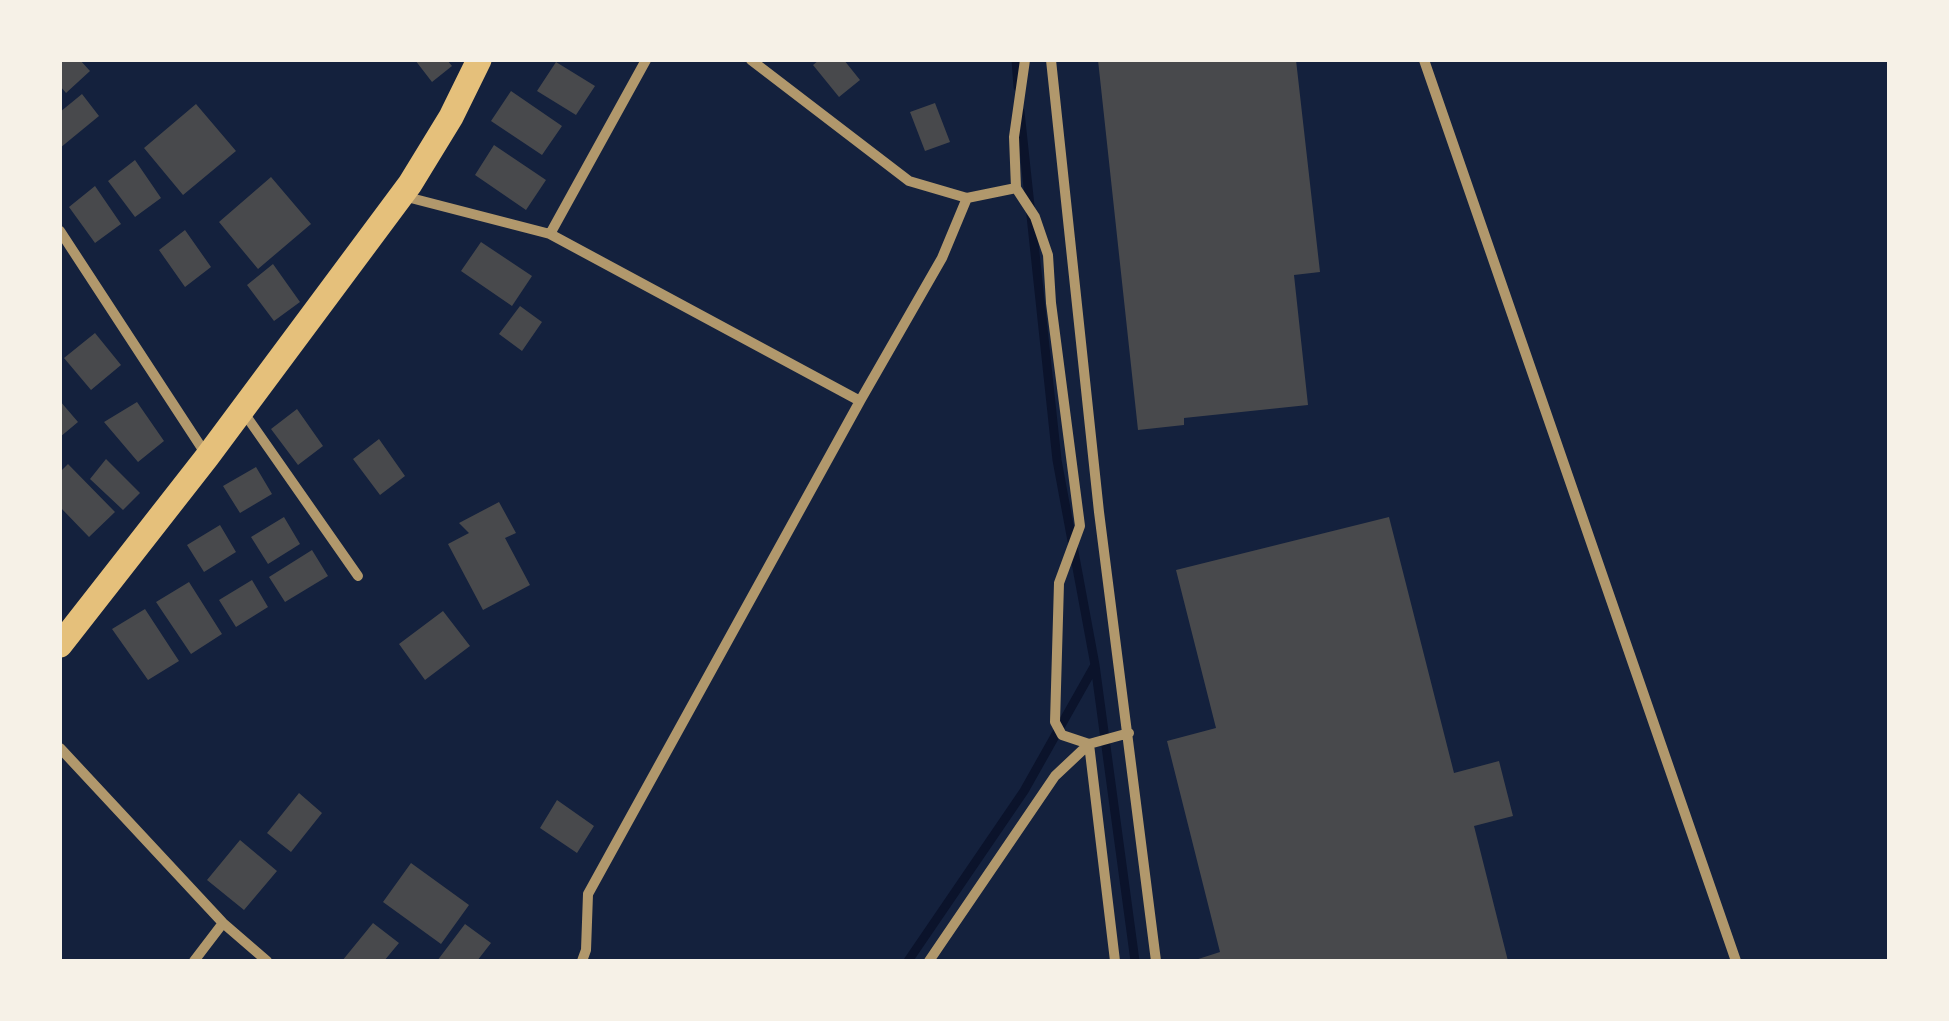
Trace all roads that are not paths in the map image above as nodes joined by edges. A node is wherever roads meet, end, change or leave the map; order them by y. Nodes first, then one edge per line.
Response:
1 (479, 60) edge
2 (646, 60) edge
3 (751, 60) edge
4 (1025, 60) edge
5 (1051, 60) edge
6 (1424, 60) edge
7 (1016, 188) junction
8 (402, 196) junction
9 (967, 198) junction
10 (60, 231) edge
11 (550, 234) junction
12 (860, 401) junction
13 (242, 410) junction
14 (207, 456) junction
15 (358, 576) dead end
16 (60, 645) edge
17 (1129, 732) junction
18 (1090, 744) junction
19 (60, 748) edge
20 (222, 923) junction
21 (194, 961) edge
22 (267, 961) edge
23 (582, 961) edge
24 (929, 961) edge
25 (1115, 961) edge
26 (1156, 961) edge
27 (1736, 961) edge

1 - 8 main road
2 - 11 street
3 - 9 street
4 - 7 street
5 - 17 street
6 - 27 street
7 - 9 street
7 - 18 street
8 - 11 street
8 - 13 main road
9 - 12 street
10 - 14 street
11 - 12 street
12 - 23 street
13 - 14 main road
13 - 15 street
14 - 16 main road
17 - 18 street
17 - 26 street
18 - 24 street
18 - 25 street
19 - 20 street
20 - 21 street
20 - 22 street

